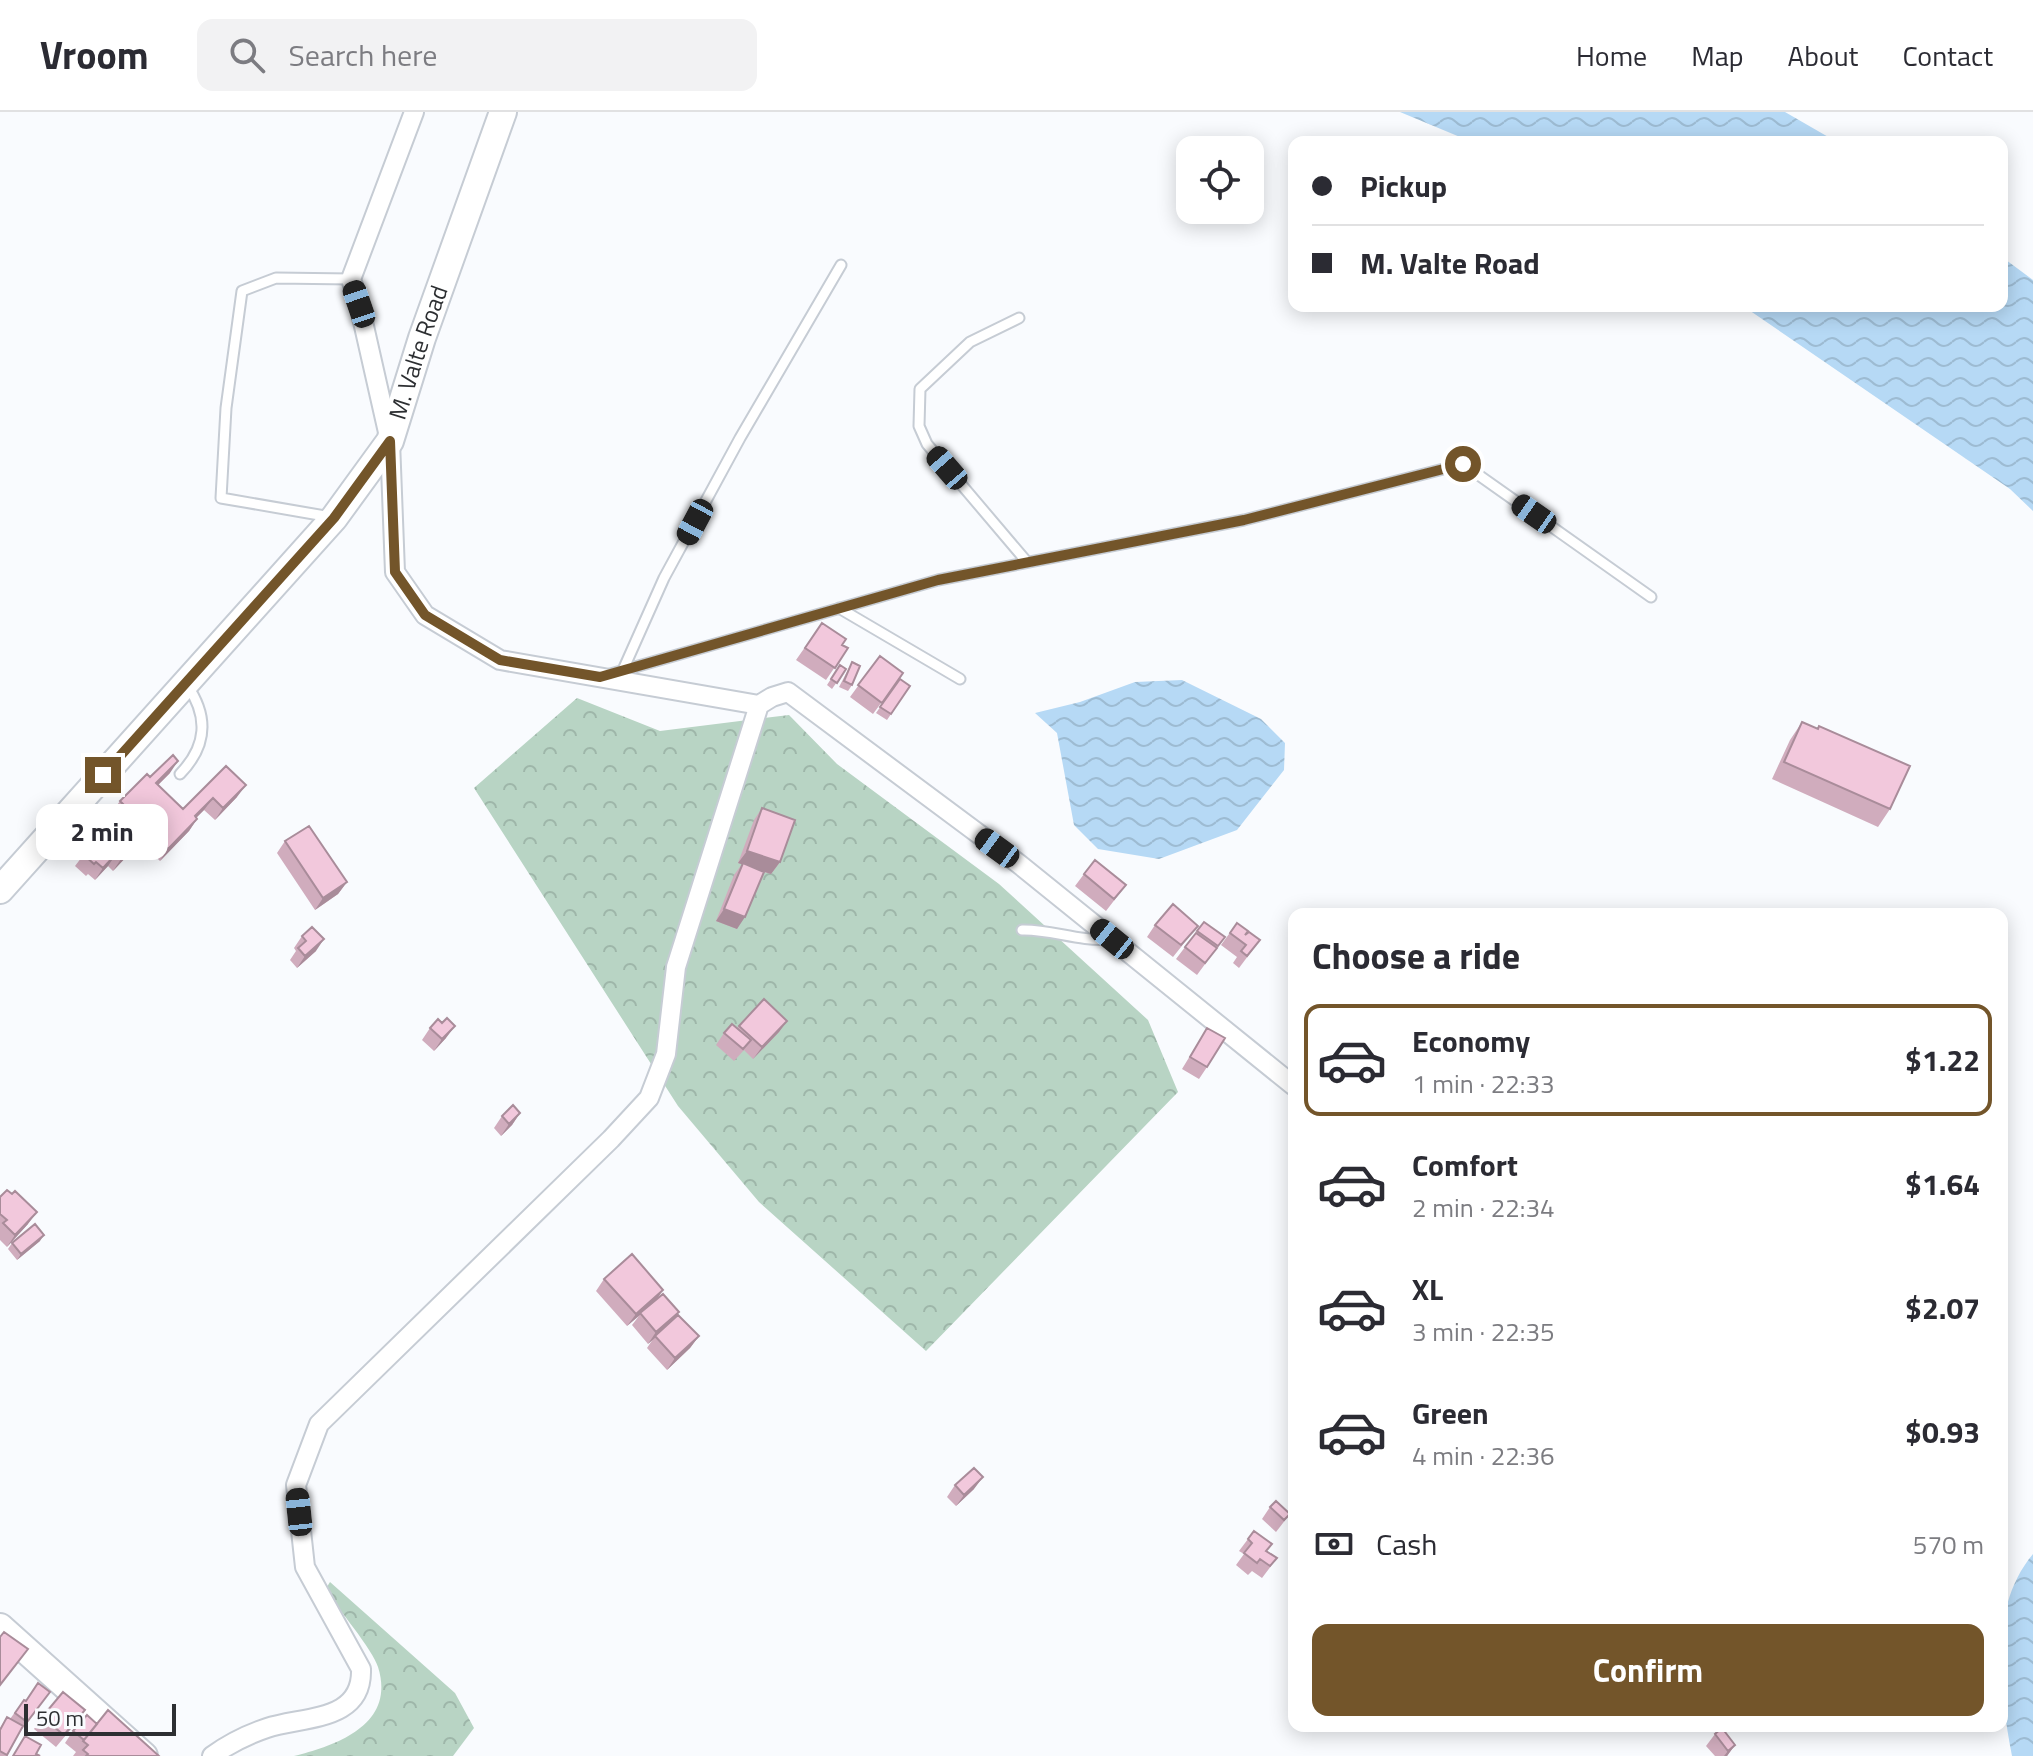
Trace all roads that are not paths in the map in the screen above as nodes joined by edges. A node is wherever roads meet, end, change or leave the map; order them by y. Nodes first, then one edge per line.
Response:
1 (414, 112) edge
2 (503, 112) edge
3 (841, 265) dead end
4 (351, 279) junction
5 (1019, 318) dead end
6 (390, 441) junction
7 (334, 518) junction
8 (1027, 562) junction
9 (1651, 597) dead end
10 (839, 608) junction
11 (623, 670) junction
12 (600, 677) junction
13 (960, 679) dead end
14 (185, 682) junction
15 (759, 705) junction
16 (180, 774) edge
17 (0, 890) edge
18 (1022, 930) dead end
19 (1112, 939) junction
20 (1288, 1081) edge
21 (0, 1627) edge
22 (144, 1756) edge
23 (212, 1756) edge

1 - 4 street
2 - 6 main road, M. Valte Road
3 - 11 lane
4 - 6 street
4 - 7 lane
5 - 8 lane
6 - 7 main road, M. Valte Road
6 - 12 street
7 - 14 main road, M. Valte Road
8 - 9 lane
8 - 10 lane
10 - 11 lane
10 - 13 lane
11 - 12 lane
12 - 15 street
14 - 16 lane
14 - 17 main road, M. Valte Road
15 - 19 street
15 - 23 street
18 - 19 lane
19 - 20 street
21 - 22 main road

